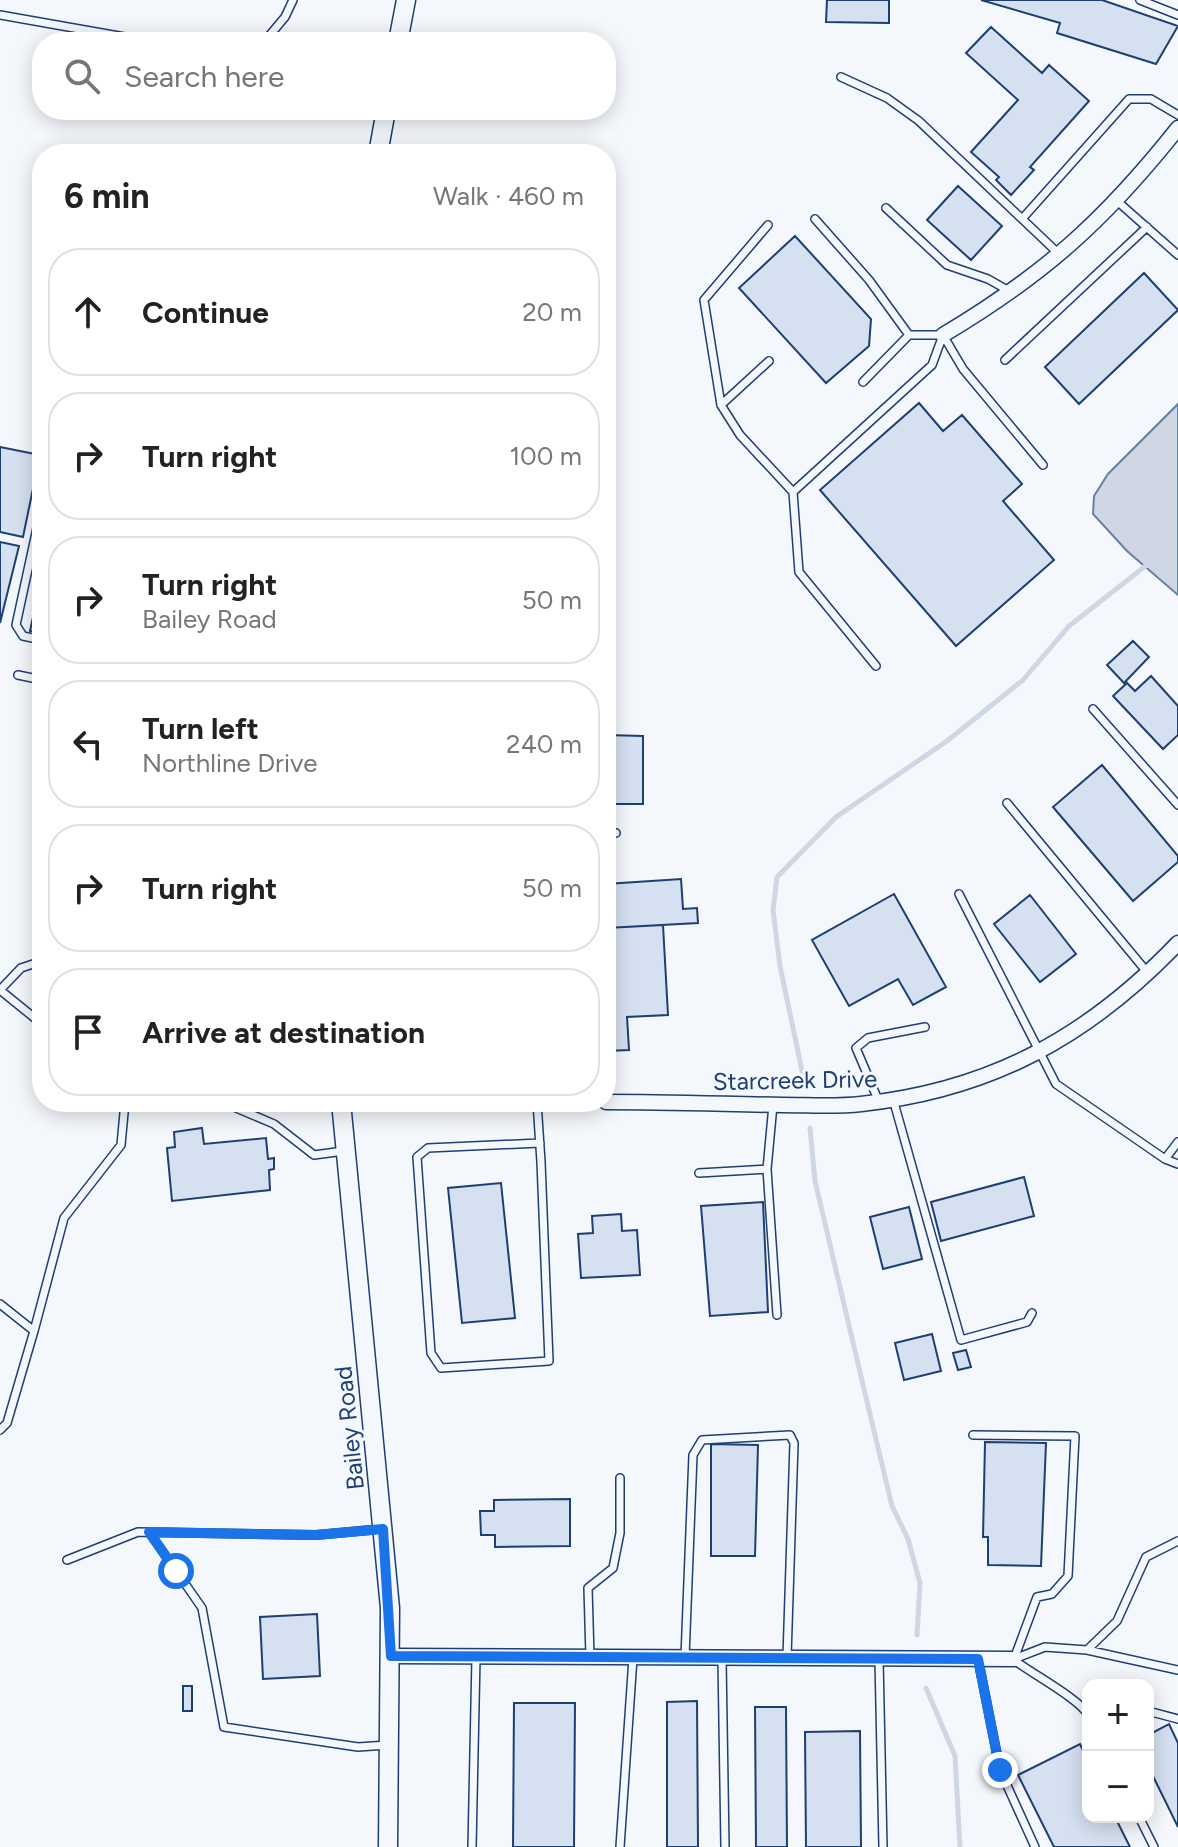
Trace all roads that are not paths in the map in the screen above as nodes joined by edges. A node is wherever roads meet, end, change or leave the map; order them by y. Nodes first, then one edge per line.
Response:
1 (293, 0) edge
2 (406, 0) edge
3 (1140, 0) edge
4 (0, 15) edge
5 (1178, 15) edge
6 (96, 32) edge
7 (272, 32) edge
8 (400, 32) edge
9 (841, 77) dead end
10 (1178, 115) edge
11 (384, 120) edge
12 (1178, 128) edge
13 (380, 144) edge
14 (1117, 201) junction
15 (886, 208) dead end
16 (815, 219) dead end
17 (1022, 219) junction
18 (768, 225) dead end
19 (1147, 227) junction
20 (1178, 255) edge
21 (1060, 256) junction
22 (1012, 293) junction
23 (909, 335) junction
24 (943, 335) junction
25 (1005, 360) dead end
26 (769, 361) dead end
27 (863, 382) dead end
28 (721, 405) junction
29 (1043, 465) dead end
30 (793, 492) junction
31 (32, 551) edge
32 (32, 638) edge
33 (876, 666) dead end
34 (18, 675) dead end
35 (32, 678) edge
36 (1093, 709) dead end
37 (1007, 803) dead end
38 (1178, 805) edge
39 (959, 894) dead end
40 (1178, 943) edge
41 (32, 964) edge
42 (1148, 974) junction
43 (0, 990) edge
44 (32, 1016) edge
45 (925, 1027) dead end
46 (1039, 1053) junction
47 (886, 1100) junction
48 (616, 1102) edge
49 (773, 1105) junction
50 (124, 1112) edge
51 (246, 1112) edge
52 (342, 1112) edge
53 (538, 1112) edge
54 (1178, 1142) edge
55 (540, 1143) junction
56 (344, 1151) junction
57 (1165, 1159) junction
58 (1178, 1164) edge
59 (767, 1169) junction
60 (699, 1173) dead end
61 (0, 1304) edge
62 (1032, 1313) dead end
63 (777, 1315) dead end
64 (34, 1331) junction
65 (0, 1430) edge
66 (973, 1435) dead end
67 (620, 1478) dead end
68 (383, 1529) junction
69 (149, 1532) junction
70 (1178, 1541) edge
71 (67, 1560) dead end
72 (1087, 1650) junction
73 (391, 1656) junction
74 (476, 1657) junction
75 (590, 1657) junction
76 (633, 1658) junction
77 (685, 1658) junction
78 (722, 1659) junction
79 (787, 1659) junction
80 (879, 1659) junction
81 (978, 1659) junction
82 (1014, 1659) junction
83 (1178, 1670) edge
84 (1082, 1702) edge
85 (1154, 1713) edge
86 (1178, 1719) edge
87 (389, 1745) junction
88 (1142, 1823) edge
89 (388, 1847) edge
90 (472, 1847) edge
91 (620, 1847) edge
92 (725, 1847) edge
93 (883, 1847) edge
94 (1035, 1847) edge
95 (1154, 1847) edge

1 - 7 lane
2 - 8 street
3 - 5 lane
4 - 6 lane
9 - 17 lane
10 - 17 lane
11 - 13 street
12 - 14 street
14 - 19 lane
14 - 21 street
15 - 22 lane
16 - 23 lane
17 - 21 lane
18 - 28 lane
19 - 20 lane
19 - 25 lane
21 - 22 street
22 - 24 street
23 - 24 lane
23 - 27 lane
24 - 29 lane
24 - 30 lane
26 - 28 lane
28 - 30 lane
30 - 33 lane
31 - 32 lane
34 - 35 lane
36 - 38 lane
37 - 42 lane
39 - 46 lane
40 - 42 street, Starcreek Drive
41 - 43 lane
42 - 46 street, Starcreek Drive
43 - 44 lane
45 - 47 lane
46 - 47 street, Starcreek Drive
46 - 57 lane
47 - 49 street, Starcreek Drive
47 - 62 lane
48 - 49 street, Starcreek Drive
49 - 59 lane
50 - 64 lane
51 - 56 lane
52 - 56 street, Bailey Road
53 - 55 lane
54 - 57 lane
55 - 55 lane
56 - 68 street, Bailey Road
57 - 58 lane
59 - 60 lane
59 - 63 lane
61 - 64 lane
64 - 65 lane
66 - 82 lane
67 - 75 lane
68 - 69 lane
68 - 73 street, Bailey Road
69 - 71 lane
69 - 87 lane
70 - 72 lane
72 - 82 lane
72 - 83 lane
73 - 74 street
73 - 87 street, Bailey Road
74 - 75 street
74 - 90 lane
75 - 76 street
76 - 77 street
76 - 91 lane
77 - 78 street
77 - 79 lane
78 - 79 street
78 - 92 lane
79 - 80 street
80 - 81 street
80 - 93 lane
81 - 82 street
81 - 94 lane
82 - 84 lane
85 - 86 lane
87 - 89 street, Bailey Road
88 - 95 lane

